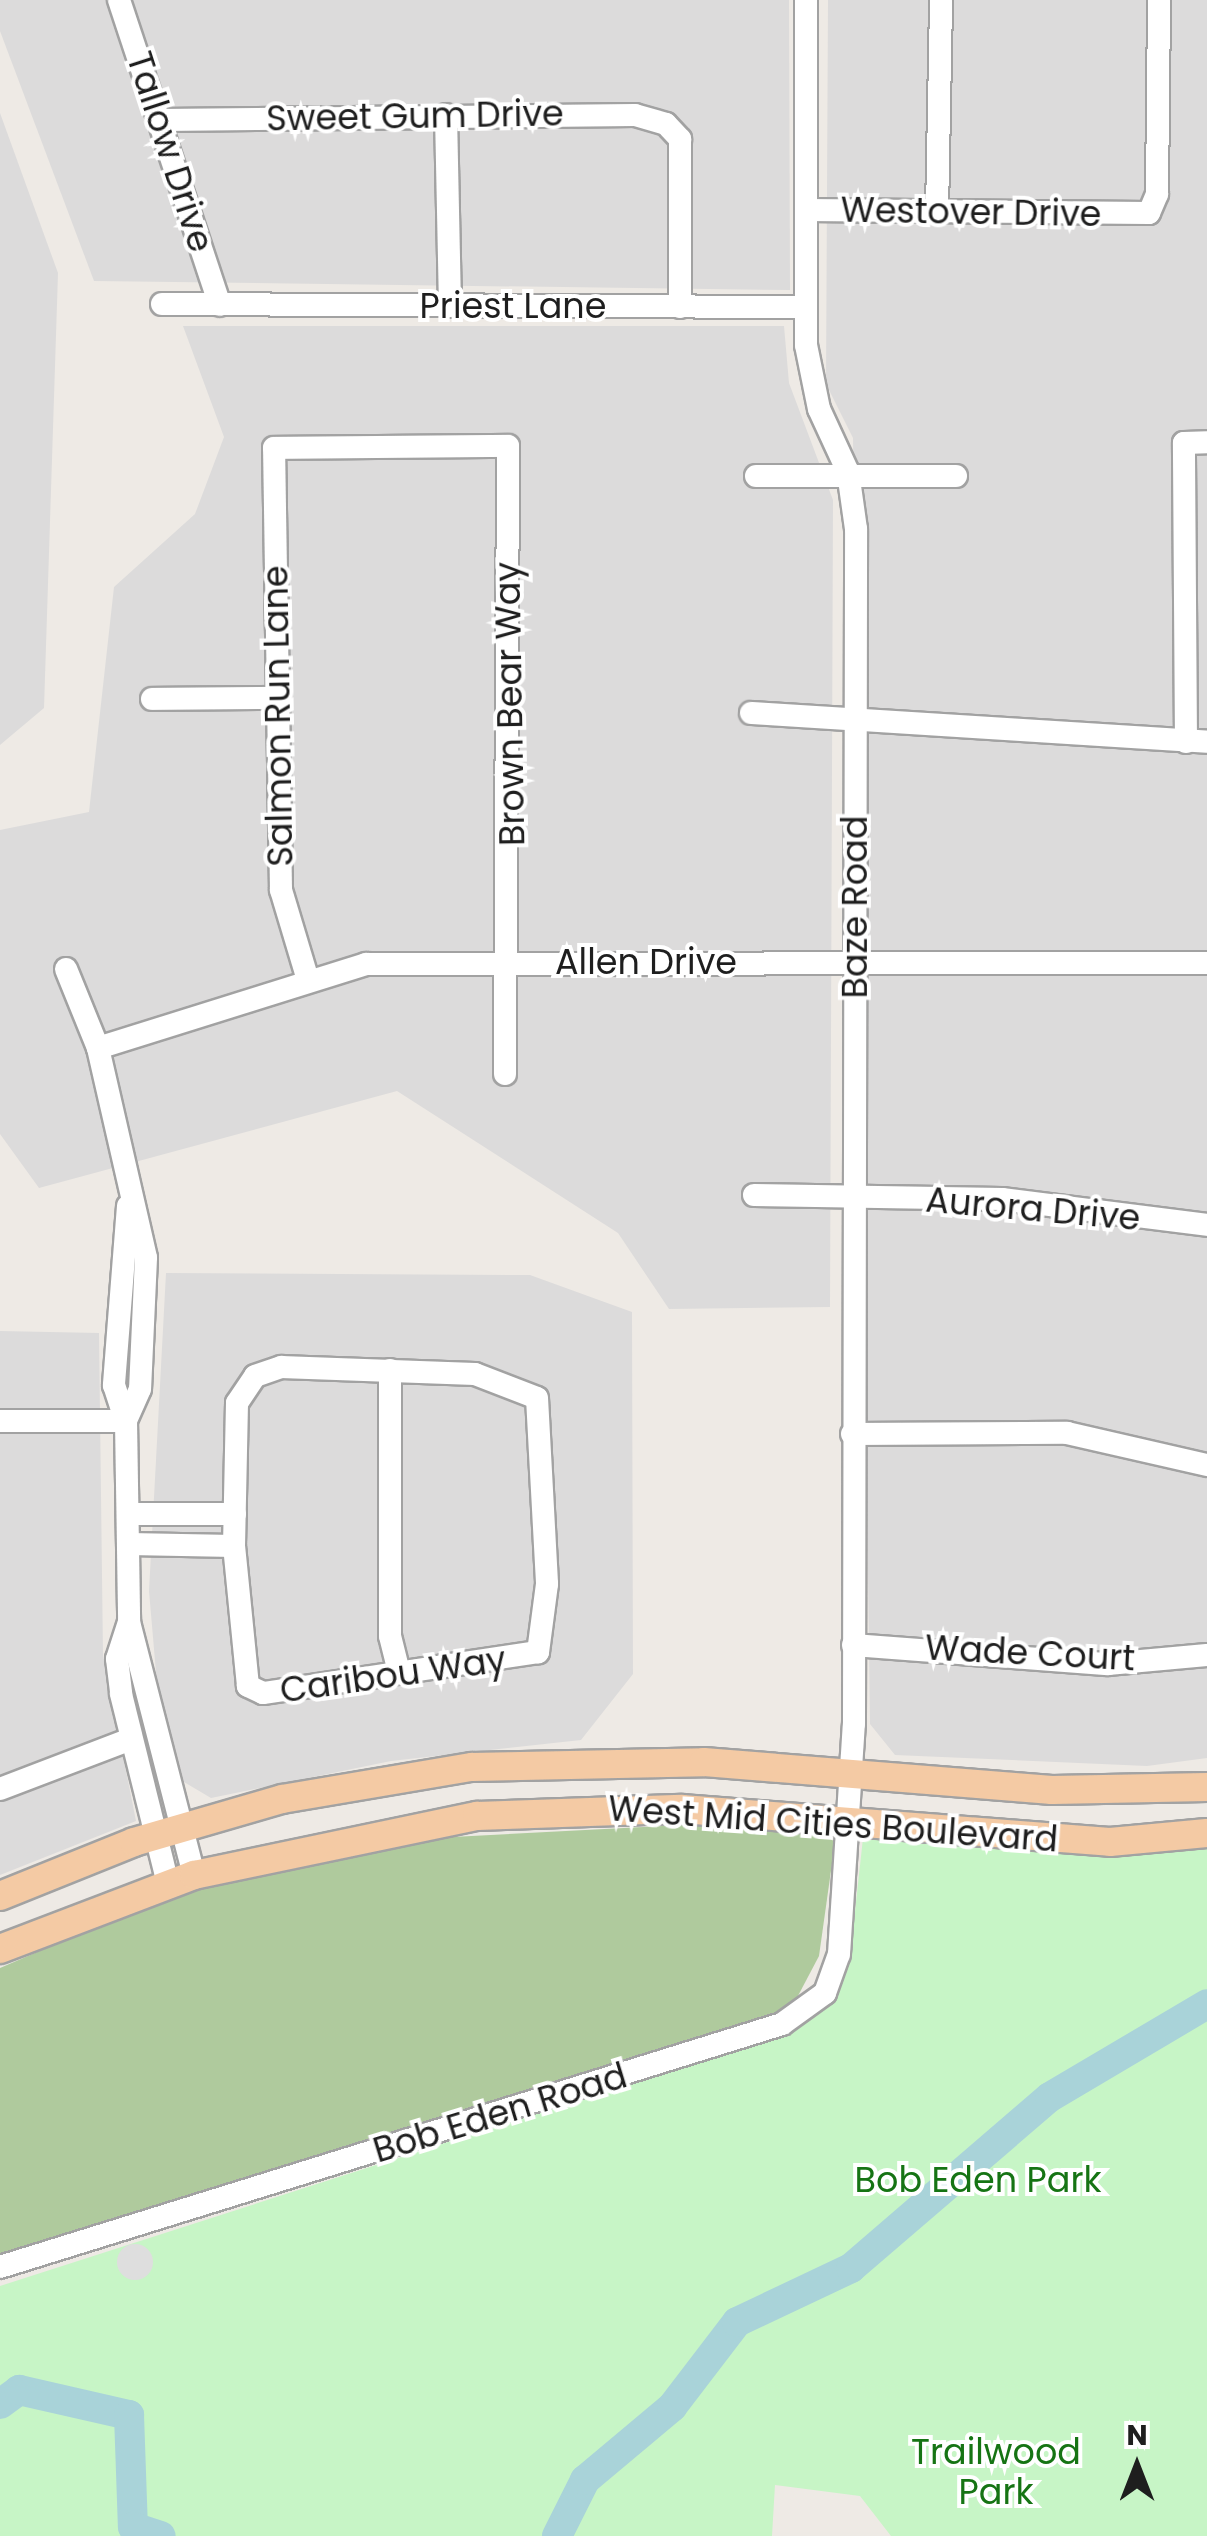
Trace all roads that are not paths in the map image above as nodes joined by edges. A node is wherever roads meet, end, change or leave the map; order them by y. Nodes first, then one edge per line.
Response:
1 (118, 0) edge
2 (806, 0) edge
3 (941, 0) edge
4 (1159, 0) edge
5 (446, 114) junction
6 (162, 120) junction
7 (806, 210) junction
8 (937, 212) junction
9 (162, 304) dead end
10 (220, 305) junction
11 (450, 306) junction
12 (680, 307) junction
13 (806, 307) junction
14 (1207, 442) edge
15 (274, 448) joint
16 (848, 472) junction
17 (756, 476) dead end
18 (956, 476) dead end
19 (277, 698) junction
20 (152, 699) dead end
21 (751, 713) dead end
22 (854, 714) junction
23 (1197, 742) edge
24 (511, 962) junction
25 (854, 962) junction
26 (1207, 963) edge
27 (66, 969) dead end
28 (308, 980) junction
29 (98, 1048) junction
30 (506, 1074) dead end
31 (754, 1195) dead end
32 (858, 1198) junction
33 (1207, 1225) edge
34 (390, 1370) junction
35 (0, 1420) edge
36 (126, 1420) junction
37 (852, 1434) junction
38 (1207, 1465) edge
39 (128, 1514) junction
40 (234, 1514) junction
41 (129, 1544) junction
42 (234, 1546) junction
43 (129, 1622) junction
44 (853, 1645) junction
45 (1207, 1654) edge
46 (399, 1672) junction
47 (128, 1740) junction
48 (850, 1774) junction
49 (1207, 1788) edge
50 (0, 1789) edge
51 (849, 1823) junction
52 (167, 1831) junction
53 (1207, 1834) edge
54 (181, 1880) junction
55 (0, 1896) edge
56 (0, 1949) edge
57 (0, 2267) edge

1 - 6 street, Tallow Drive
2 - 7 street, Baze Road
3 - 8 street
4 - 8 street, Westover Drive
5 - 6 street, Sweet Gum Drive
5 - 11 street
5 - 12 street, Sweet Gum Drive
6 - 10 street, Tallow Drive
7 - 8 street, Westover Drive
7 - 13 street, Baze Road
9 - 10 street, Priest Lane
10 - 11 street, Priest Lane
11 - 12 street, Priest Lane
12 - 13 street, Priest Lane
13 - 16 street, Baze Road
14 - 23 street
15 - 19 street, Salmon Run Lane
15 - 24 street, Brown Bear Way
16 - 17 street
16 - 18 street
16 - 22 street, Baze Road
19 - 20 street
19 - 28 street, Salmon Run Lane
21 - 22 street
22 - 23 street
22 - 25 street, Baze Road
24 - 25 street, Allen Drive
24 - 28 street, Allen Drive
24 - 30 street, Brown Bear Way
25 - 26 street, Allen Drive
25 - 32 street, Baze Road
27 - 29 street
28 - 29 street, Allen Drive
29 - 36 street
31 - 32 street, Aurora Drive
32 - 33 street, Aurora Drive
32 - 37 street, Baze Road
34 - 40 street
34 - 46 street
34 - 46 street, Caribou Way
35 - 36 street
36 - 39 street
37 - 38 street
37 - 44 street, Baze Road
39 - 40 street
39 - 41 street
40 - 42 street
41 - 42 street
41 - 43 street
42 - 46 street, Caribou Way
43 - 47 street
43 - 52 street
44 - 45 street, Wade Court
44 - 48 street, Baze Road
47 - 50 street
47 - 52 street
48 - 49 main road, West Mid Cities Boulevard
48 - 51 street, Baze Road
48 - 52 main road, West Mid Cities Boulevard
51 - 53 main road, West Mid Cities Boulevard
51 - 54 main road, West Mid Cities Boulevard
51 - 57 street, Bob Eden Road
52 - 54 street
52 - 55 main road, West Mid Cities Boulevard
54 - 56 main road, West Mid Cities Boulevard

